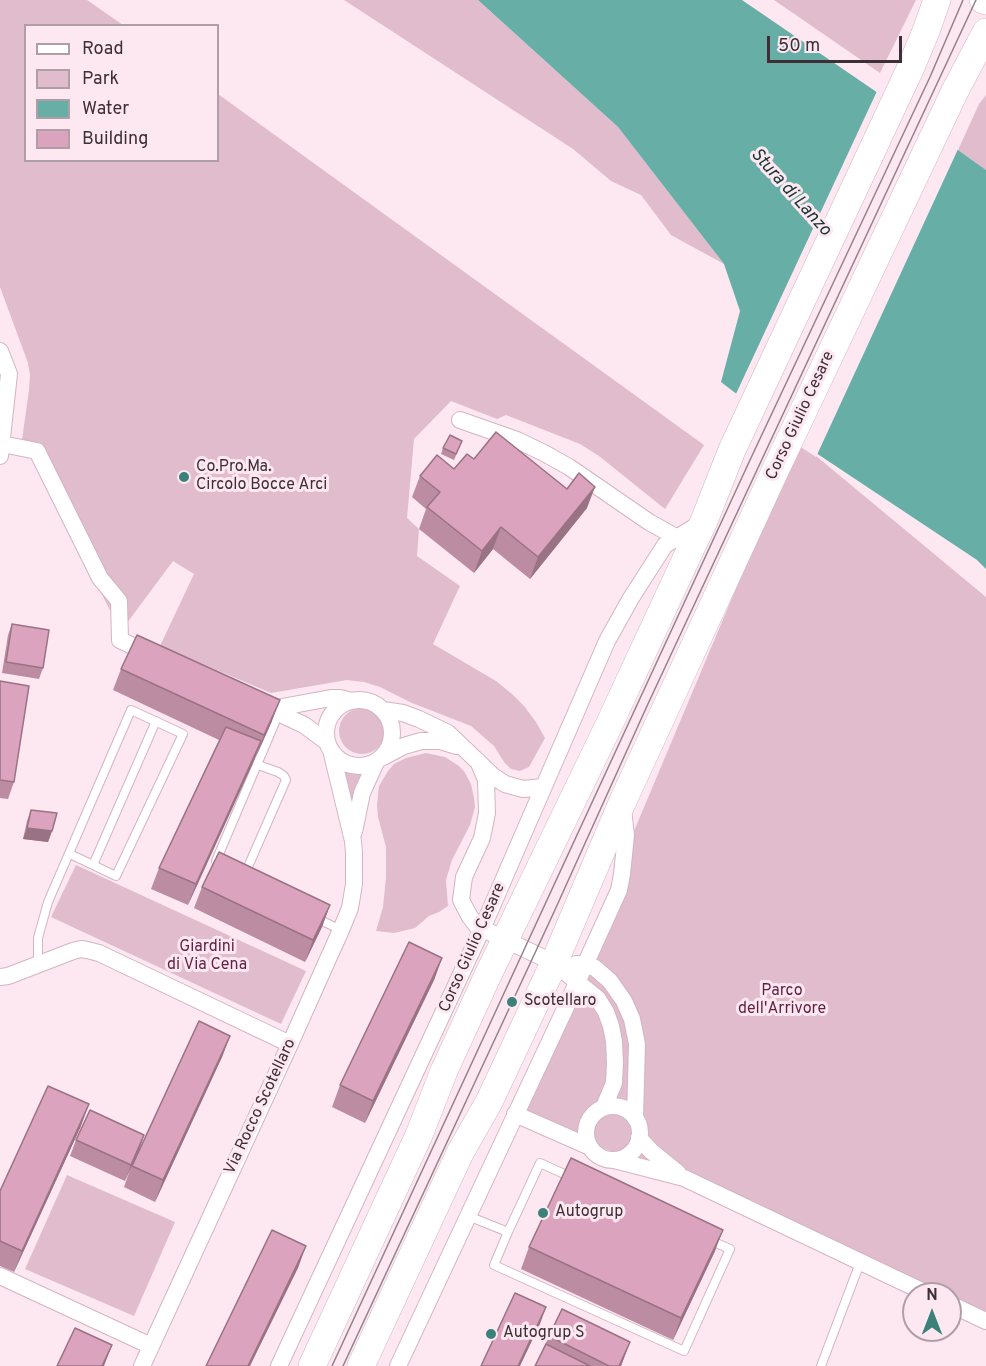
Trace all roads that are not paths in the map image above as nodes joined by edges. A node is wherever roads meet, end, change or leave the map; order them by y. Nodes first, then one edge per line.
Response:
1 (937, 0) edge
2 (986, 32) edge
3 (0, 351) edge
4 (460, 420) dead end
5 (1, 450) edge
6 (684, 542) junction
7 (165, 661) edge
8 (239, 695) edge
9 (351, 701) junction
10 (383, 710) junction
11 (275, 711) junction
12 (156, 721) junction
13 (329, 746) junction
14 (464, 748) junction
15 (379, 759) junction
16 (478, 761) junction
17 (258, 765) junction
18 (543, 787) junction
19 (622, 803) junction
20 (353, 841) junction
21 (70, 854) junction
22 (93, 865) junction
23 (222, 870) edge
24 (232, 875) edge
25 (242, 880) junction
26 (252, 885) edge
27 (302, 910) edge
28 (341, 930) junction
29 (493, 934) junction
30 (554, 963) junction
31 (585, 964) junction
32 (38, 965) junction
33 (0, 978) edge
34 (577, 982) junction
35 (290, 1044) junction
36 (604, 1107) junction
37 (515, 1114) junction
38 (635, 1118) junction
39 (639, 1138) junction
40 (590, 1148) junction
41 (614, 1160) junction
42 (684, 1178) junction
43 (582, 1182) edge
44 (468, 1216) junction
45 (508, 1232) junction
46 (699, 1235) edge
47 (860, 1263) junction
48 (0, 1276) edge
49 (902, 1282) edge
50 (962, 1310) edge
51 (986, 1321) edge
52 (151, 1346) junction
53 (142, 1366) edge
54 (279, 1366) edge
55 (312, 1366) edge
56 (361, 1366) edge
57 (398, 1366) edge
58 (821, 1366) edge

1 - 6 main road, Corso Giulio Cesare
2 - 19 main road, Corso Giulio Cesare
3 - 5 street
4 - 6 street
5 - 7 street
6 - 18 street, Corso Giulio Cesare
6 - 29 main road, Corso Giulio Cesare
8 - 11 street
9 - 10 street
9 - 11 street
9 - 13 street
10 - 14 street
10 - 15 street
11 - 13 street
11 - 17 lane
12 - 21 lane
12 - 22 lane
12 - 22 lane
13 - 15 street
13 - 20 street, Via Rocco Scotellaro
14 - 15 street
14 - 16 street
15 - 20 street, Via Rocco Scotellaro
16 - 18 street
16 - 29 street
17 - 23 lane
17 - 25 lane
18 - 29 street, Corso Giulio Cesare
19 - 30 main road, Corso Giulio Cesare
19 - 31 street
20 - 28 street, Via Rocco Scotellaro
21 - 22 lane
21 - 32 lane
24 - 25 lane
25 - 26 lane
27 - 28 lane
28 - 35 street, Via Rocco Scotellaro
29 - 30 street
29 - 54 street, Corso Giulio Cesare
29 - 55 main road, Corso Giulio Cesare
30 - 31 street
30 - 34 street
30 - 56 main road, Corso Giulio Cesare
31 - 34 street
31 - 38 street
32 - 33 street
32 - 35 street
34 - 36 street
34 - 37 street
35 - 52 street, Via Rocco Scotellaro
36 - 38 street
36 - 40 street
37 - 40 street
37 - 44 street
38 - 39 street
39 - 41 street
39 - 42 street
40 - 41 street
41 - 42 street
42 - 47 street
43 - 45 lane
44 - 45 lane
44 - 57 street
45 - 46 lane
47 - 49 street
47 - 58 lane
48 - 52 street
50 - 51 street
52 - 53 street, Via Rocco Scotellaro

